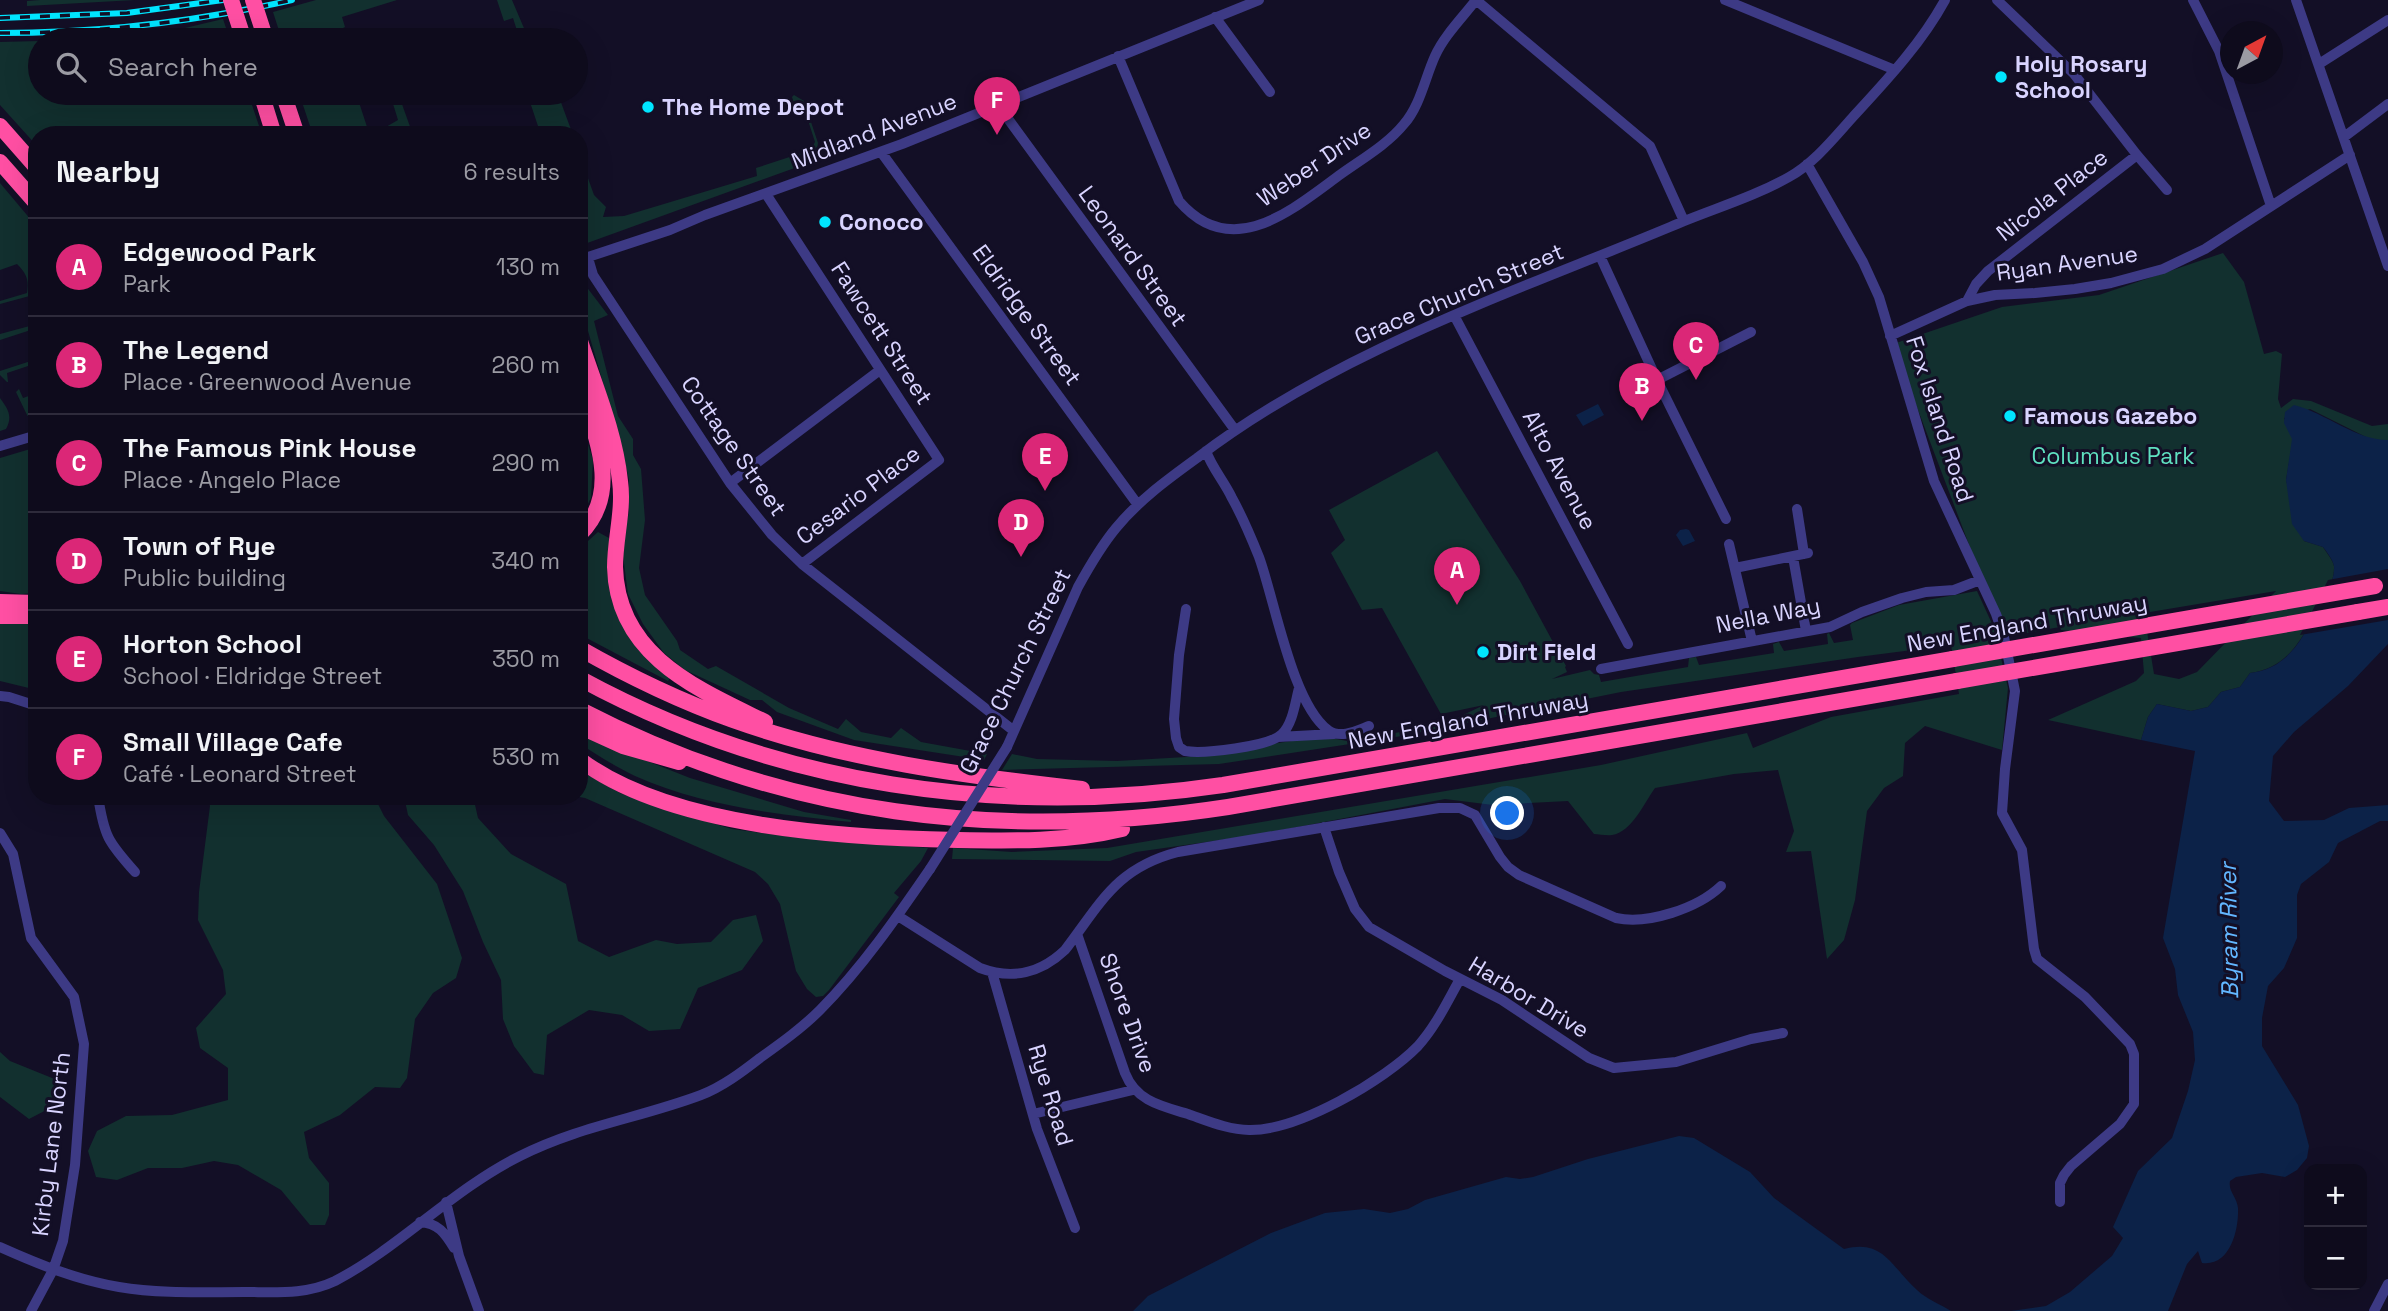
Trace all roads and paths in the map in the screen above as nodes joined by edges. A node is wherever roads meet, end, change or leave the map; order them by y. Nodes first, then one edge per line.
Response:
1 (231, 0) edge
2 (253, 0) edge
3 (1259, 0) edge
4 (1476, 0) edge
5 (1725, 0) edge
6 (1945, 0) edge
7 (1997, 0) edge
8 (2193, 0) edge
9 (2296, 0) edge
10 (1215, 17) junction
11 (2388, 20) edge
12 (240, 28) edge
13 (262, 28) edge
14 (1118, 56) junction
15 (2319, 64) junction
16 (1895, 71) junction
17 (1270, 92) dead end
18 (2388, 104) edge
19 (265, 105) edge
20 (287, 105) edge
21 (998, 105) junction
22 (0, 126) edge
23 (271, 126) edge
24 (294, 126) edge
25 (2344, 137) junction
26 (881, 152) junction
27 (2137, 155) junction
28 (2350, 155) junction
29 (28, 158) edge
30 (0, 162) edge
31 (1807, 164) junction
32 (2167, 190) dead end
33 (28, 194) edge
34 (766, 194) junction
35 (2271, 206) junction
36 (1684, 221) junction
37 (1600, 256) junction
38 (588, 258) edge
39 (588, 266) edge
40 (2388, 266) edge
41 (1967, 301) junction
42 (1455, 317) junction
43 (1751, 331) dead end
44 (1890, 335) junction
45 (588, 366) edge
46 (880, 370) junction
47 (1657, 380) junction
48 (588, 413) edge
49 (1235, 430) junction
50 (28, 438) edge
51 (0, 446) edge
52 (1206, 451) junction
53 (939, 460) joint
54 (730, 483) junction
55 (1138, 505) junction
56 (1797, 509) dead end
57 (1726, 519) dead end
58 (588, 525) edge
59 (1729, 544) dead end
60 (1802, 555) junction
61 (802, 564) junction
62 (1735, 568) junction
63 (1980, 580) junction
64 (2382, 585) edge
65 (0, 602) edge
66 (28, 603) edge
67 (2388, 607) edge
68 (1186, 609) dead end
69 (0, 616) edge
70 (28, 616) edge
71 (1806, 631) junction
72 (1752, 641) junction
73 (1628, 644) dead end
74 (588, 652) edge
75 (1601, 669) dead end
76 (588, 683) edge
77 (1299, 688) junction
78 (0, 696) edge
79 (28, 703) edge
80 (588, 714) edge
81 (1369, 726) dead end
82 (588, 730) edge
83 (1014, 731) junction
84 (1336, 734) junction
85 (1278, 737) junction
86 (808, 743) junction
87 (588, 765) edge
88 (730, 773) junction
89 (1144, 795) junction
90 (99, 805) edge
91 (1175, 815) junction
92 (1324, 827) junction
93 (0, 833) edge
94 (135, 872) dead end
95 (1721, 886) dead end
96 (898, 916) junction
97 (1077, 934) junction
98 (992, 972) junction
99 (1460, 979) junction
100 (1783, 1033) dead end
101 (1133, 1090) junction
102 (1033, 1114) junction
103 (446, 1202) junction
104 (2060, 1202) dead end
105 (420, 1222) junction
106 (1075, 1228) dead end
107 (0, 1247) edge
108 (459, 1256) junction
109 (53, 1270) junction
110 (2388, 1284) edge
111 (31, 1311) edge
112 (480, 1311) edge
113 (2374, 1311) edge

1 - 12 highway, bridge
2 - 13 highway, bridge
3 - 10 street, Midland Avenue
4 - 14 street, Weber Drive
4 - 36 street
5 - 16 street
6 - 16 street, Grace Church Street
7 - 27 street
8 - 35 street
9 - 15 street
10 - 14 street, Midland Avenue
10 - 17 street
11 - 15 street
14 - 21 street, Midland Avenue
15 - 25 street
16 - 31 street, Grace Church Street
18 - 25 street
19 - 23 highway
20 - 24 highway
21 - 26 street, Midland Avenue
21 - 49 street, Leonard Street
22 - 29 highway
25 - 28 street
26 - 34 street, Midland Avenue
26 - 55 street, Eldridge Street
27 - 32 street
27 - 41 street, Nicola Place
28 - 35 street, Ryan Avenue
28 - 40 street
30 - 33 highway
31 - 36 street, Grace Church Street
31 - 44 street, Fox Island Road
34 - 38 street, Midland Avenue
34 - 46 street, Fawcett Street
35 - 41 street, Ryan Avenue
36 - 37 street, Grace Church Street
37 - 42 street, Grace Church Street
37 - 47 street
39 - 54 street, Cottage Street
41 - 44 street, Ryan Avenue
42 - 49 street, Grace Church Street
42 - 73 street, Alto Avenue
43 - 47 street
44 - 63 street, Fox Island Road
45 - 86 highway
46 - 53 street, Fawcett Street
46 - 54 street
47 - 57 street
48 - 58 highway
49 - 52 street, Grace Church Street
50 - 51 street
52 - 55 street, Grace Church Street
52 - 77 street
53 - 61 street, Cesario Place
54 - 61 street, Cottage Street
55 - 83 street, Grace Church Street
56 - 60 street
59 - 62 street
60 - 62 street
60 - 71 street
61 - 83 street, Cottage Street
62 - 72 street
63 - 71 street, Nella Way
63 - 104 street, Fox Island Road
64 - 89 highway, New England Thruway, bridge
65 - 66 highway
67 - 91 highway, New England Thruway, bridge
68 - 85 street
69 - 70 highway
71 - 72 street, Nella Way
72 - 75 street, Nella Way
74 - 86 highway
76 - 89 highway, New England Thruway
77 - 84 street
77 - 85 street
78 - 79 street
80 - 88 highway, New England Thruway
81 - 84 street
82 - 88 highway
83 - 96 street, Grace Church Street, bridge
84 - 85 street
86 - 89 highway
87 - 91 highway
88 - 91 highway, New England Thruway
90 - 94 street
92 - 95 street
92 - 97 street
92 - 99 street, Harbor Drive
93 - 109 street, Kirby Lane North
96 - 98 street
96 - 103 street, Grace Church Street
97 - 98 street
97 - 101 street, Shore Drive
98 - 102 street, Rye Road
99 - 100 street, Harbor Drive
99 - 101 street, Shore Drive
101 - 102 street
102 - 106 street, Rye Road
103 - 105 street, Grace Church Street
103 - 108 street
105 - 108 street
105 - 109 street, Grace Church Street
107 - 109 street, Grace Church Street
108 - 112 street
109 - 111 street, Kirby Lane North
110 - 113 street

